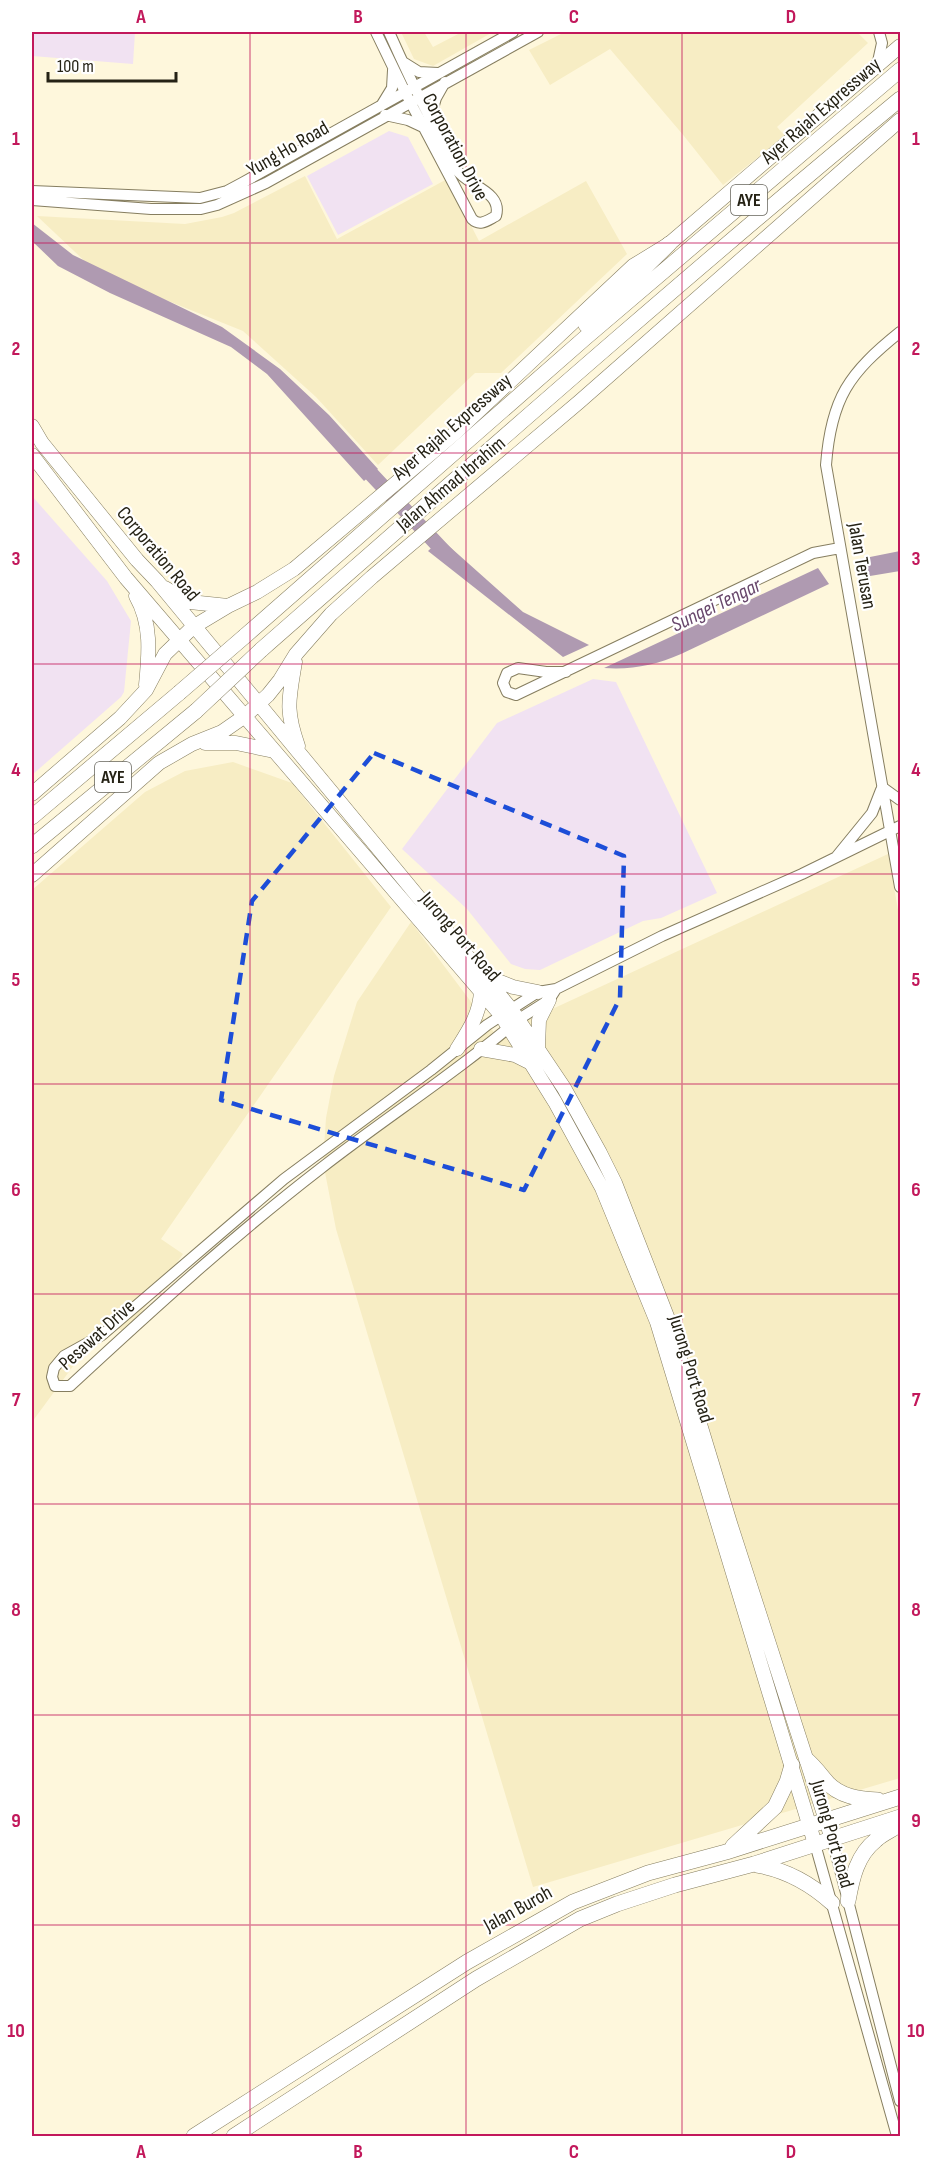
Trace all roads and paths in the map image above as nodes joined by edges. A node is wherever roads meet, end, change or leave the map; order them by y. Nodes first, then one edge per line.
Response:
1 (376, 32) edge
2 (389, 32) edge
3 (513, 32) edge
4 (538, 32) edge
5 (879, 32) edge
6 (900, 46) edge
7 (398, 64) junction
8 (877, 66) junction
9 (900, 70) edge
10 (442, 77) junction
11 (412, 94) junction
12 (900, 99) edge
13 (383, 110) junction
14 (900, 120) edge
15 (427, 123) junction
16 (32, 191) edge
17 (32, 200) edge
18 (669, 244) junction
19 (900, 332) edge
20 (574, 348) junction
21 (32, 426) edge
22 (32, 455) edge
23 (402, 488) junction
24 (840, 548) junction
25 (126, 578) junction
26 (157, 581) junction
27 (228, 606) junction
28 (193, 627) junction
29 (178, 639) junction
30 (296, 654) junction
31 (566, 672) junction
32 (146, 690) junction
33 (257, 704) junction
34 (245, 716) junction
35 (192, 744) junction
36 (274, 751) junction
37 (301, 754) junction
38 (882, 787) junction
39 (32, 794) edge
40 (900, 800) edge
41 (32, 818) edge
42 (896, 829) edge
43 (32, 846) edge
44 (836, 858) junction
45 (32, 875) edge
46 (900, 887) edge
47 (483, 975) junction
48 (481, 991) junction
49 (547, 994) junction
50 (510, 1017) junction
51 (538, 1047) junction
52 (481, 1048) junction
53 (457, 1049) junction
54 (531, 1063) junction
55 (807, 1760) junction
56 (792, 1765) junction
57 (894, 1799) edge
58 (900, 1817) edge
59 (826, 1820) junction
60 (900, 1824) edge
61 (810, 1825) junction
62 (832, 1839) junction
63 (816, 1844) junction
64 (726, 1852) junction
65 (754, 1864) junction
66 (848, 1901) junction
67 (832, 1903) junction
68 (900, 2101) edge
69 (194, 2136) edge
70 (234, 2136) edge
71 (897, 2136) edge

1 - 7 street, Corporation Drive
2 - 7 street, Corporation Drive
3 - 10 street, Yung Ho Road
4 - 10 street, Yung Ho Road
5 - 8 street
6 - 8 main road, Jalan Ahmad Ibrahim
7 - 10 street
7 - 11 street, Corporation Drive
7 - 13 street
8 - 18 main road, Jalan Ahmad Ibrahim
9 - 20 highway, Ayer Rajah Expressway / AYE
10 - 11 street, Yung Ho Road
10 - 15 street
11 - 13 street, Yung Ho Road
11 - 15 street, Corporation Drive
12 - 43 highway, Ayer Rajah Expressway / AYE, bridge
13 - 15 street
13 - 16 street, Yung Ho Road
13 - 17 street, Yung Ho Road
14 - 30 main road, Jalan Ahmad Ibrahim
15 - 15 street, Corporation Drive
18 - 20 highway
18 - 23 main road, Jalan Ahmad Ibrahim
19 - 24 street, Jalan Terusan
20 - 23 highway, Ayer Rajah Expressway / AYE
21 - 26 main road, Corporation Road
22 - 25 main road, Corporation Road
23 - 27 main road, Jalan Ahmad Ibrahim
23 - 41 highway, Ayer Rajah Expressway / AYE, bridge
24 - 31 street
24 - 38 street, Jalan Terusan
25 - 29 main road, Corporation Road
25 - 32 main road
26 - 27 main road
26 - 28 main road, Corporation Road
27 - 28 main road, Jalan Ahmad Ibrahim
28 - 29 main road, Jalan Ahmad Ibrahim
28 - 33 main road, Corporation Road
29 - 32 main road, Jalan Ahmad Ibrahim
29 - 34 main road, Corporation Road
30 - 33 main road, Jalan Ahmad Ibrahim
30 - 37 main road
31 - 31 street
32 - 39 main road, Jalan Ahmad Ibrahim
33 - 34 main road, Jalan Ahmad Ibrahim
33 - 37 main road, Jurong Port Road
34 - 35 main road, Jalan Ahmad Ibrahim
34 - 36 main road, Jurong Port Road
35 - 36 main road
35 - 45 main road, Jalan Ahmad Ibrahim
36 - 48 main road, Jurong Port Road
37 - 47 main road, Jurong Port Road
38 - 40 street
38 - 42 street, Jalan Terusan
38 - 44 street
42 - 44 street
42 - 46 street, Jalan Terusan
44 - 49 street
47 - 49 main road
47 - 50 main road, Jurong Port Road
48 - 50 main road, Jurong Port Road
48 - 53 main road
49 - 50 street
49 - 51 main road
50 - 51 main road, Jurong Port Road
50 - 52 street, Pesawat Drive
50 - 53 street, Pesawat Drive
50 - 54 main road, Jurong Port Road
51 - 55 main road, Jurong Port Road
52 - 53 street, Pesawat Drive
52 - 54 main road
54 - 56 main road, Jurong Port Road
55 - 57 highway
55 - 59 main road, Jurong Port Road
56 - 61 main road, Jurong Port Road
56 - 64 highway
57 - 59 highway, Jalan Buroh
58 - 62 highway, Jalan Buroh
59 - 61 highway, Jalan Buroh
59 - 62 main road, Jurong Port Road
60 - 66 highway
61 - 63 main road, Jurong Port Road
61 - 64 highway, Jalan Buroh
62 - 63 highway, Jalan Buroh
62 - 66 street, Jurong Port Road
63 - 65 highway, Jalan Buroh
63 - 67 street, Jurong Port Road
64 - 69 highway, Jalan Buroh
65 - 67 highway
65 - 70 highway, Jalan Buroh
66 - 68 street, Jurong Port Road
67 - 71 street, Jurong Port Road

